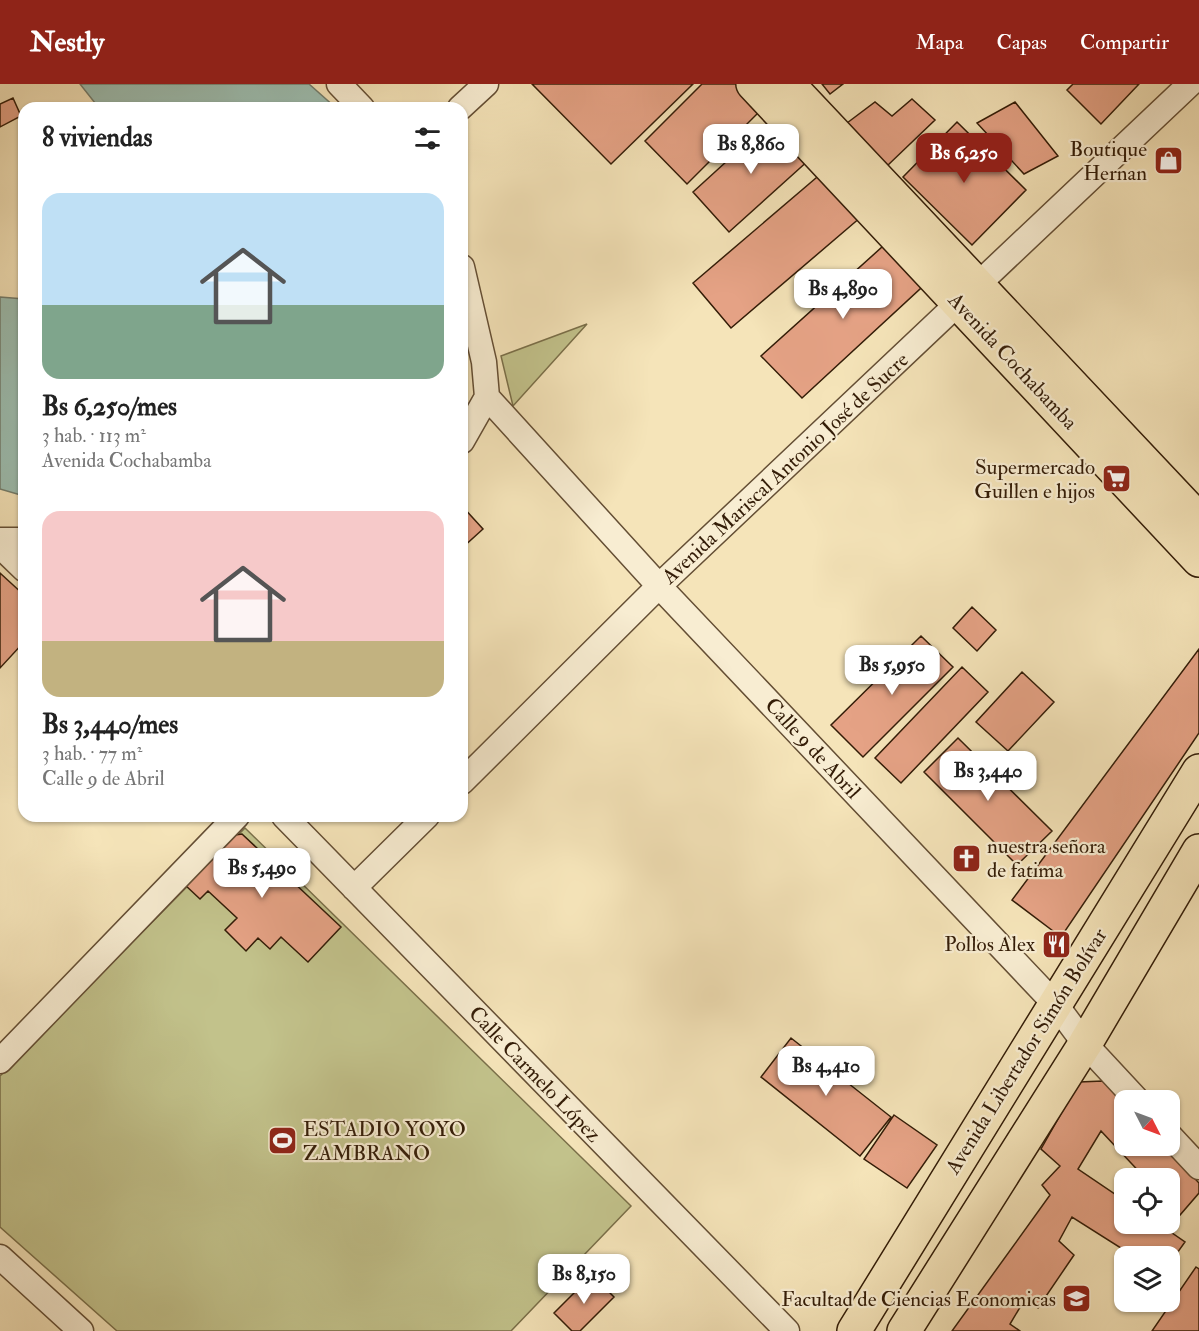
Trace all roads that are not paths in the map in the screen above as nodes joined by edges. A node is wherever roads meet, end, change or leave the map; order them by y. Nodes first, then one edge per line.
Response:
1 (339, 84) edge
2 (486, 84) edge
3 (753, 84) edge
4 (788, 84) edge
5 (1190, 84) edge
6 (356, 102) edge
7 (466, 102) edge
8 (468, 293) edge
9 (969, 295) junction
10 (487, 397) junction
11 (468, 430) edge
12 (1199, 520) edge
13 (0, 540) edge
14 (18, 540) edge
15 (0, 546) edge
16 (1199, 560) edge
17 (18, 563) edge
18 (659, 586) junction
19 (1199, 771) edge
20 (468, 776) edge
21 (231, 822) edge
22 (290, 822) edge
23 (421, 822) edge
24 (1199, 851) edge
25 (354, 888) junction
26 (1056, 1005) junction
27 (1084, 1044) junction
28 (0, 1061) edge
29 (1128, 1090) edge
30 (1180, 1147) edge
31 (1199, 1167) edge
32 (0, 1257) edge
33 (81, 1331) edge
34 (787, 1331) edge
35 (854, 1331) edge
36 (904, 1331) edge

1 - 6 street
2 - 7 street
3 - 9 main road, Avenida Cochabamba
4 - 9 main road, Avenida Cochabamba
5 - 9 street, Avenida Mariscal Antonio José de Sucre
8 - 10 street
9 - 12 main road, Avenida Cochabamba
9 - 16 main road, Avenida Cochabamba
9 - 18 street, Avenida Mariscal Antonio José de Sucre
10 - 11 street
10 - 18 street, Calle 9 de Abril
13 - 14 street
15 - 17 street
18 - 20 street, Avenida Mariscal Antonio José de Sucre
18 - 26 street, Calle 9 de Abril
19 - 26 main road, Avenida Libertador Simón Bolívar
21 - 28 street
22 - 25 street, Calle Carmelo López
23 - 25 street
24 - 27 main road, Avenida Libertador Simón Bolívar
25 - 34 street, Calle Carmelo López
26 - 27 street, Calle 9 de Abril
26 - 35 main road, Avenida Libertador Simón Bolívar
27 - 29 street, Calle 9 de Abril
27 - 36 main road, Avenida Libertador Simón Bolívar
30 - 31 street
32 - 33 street

